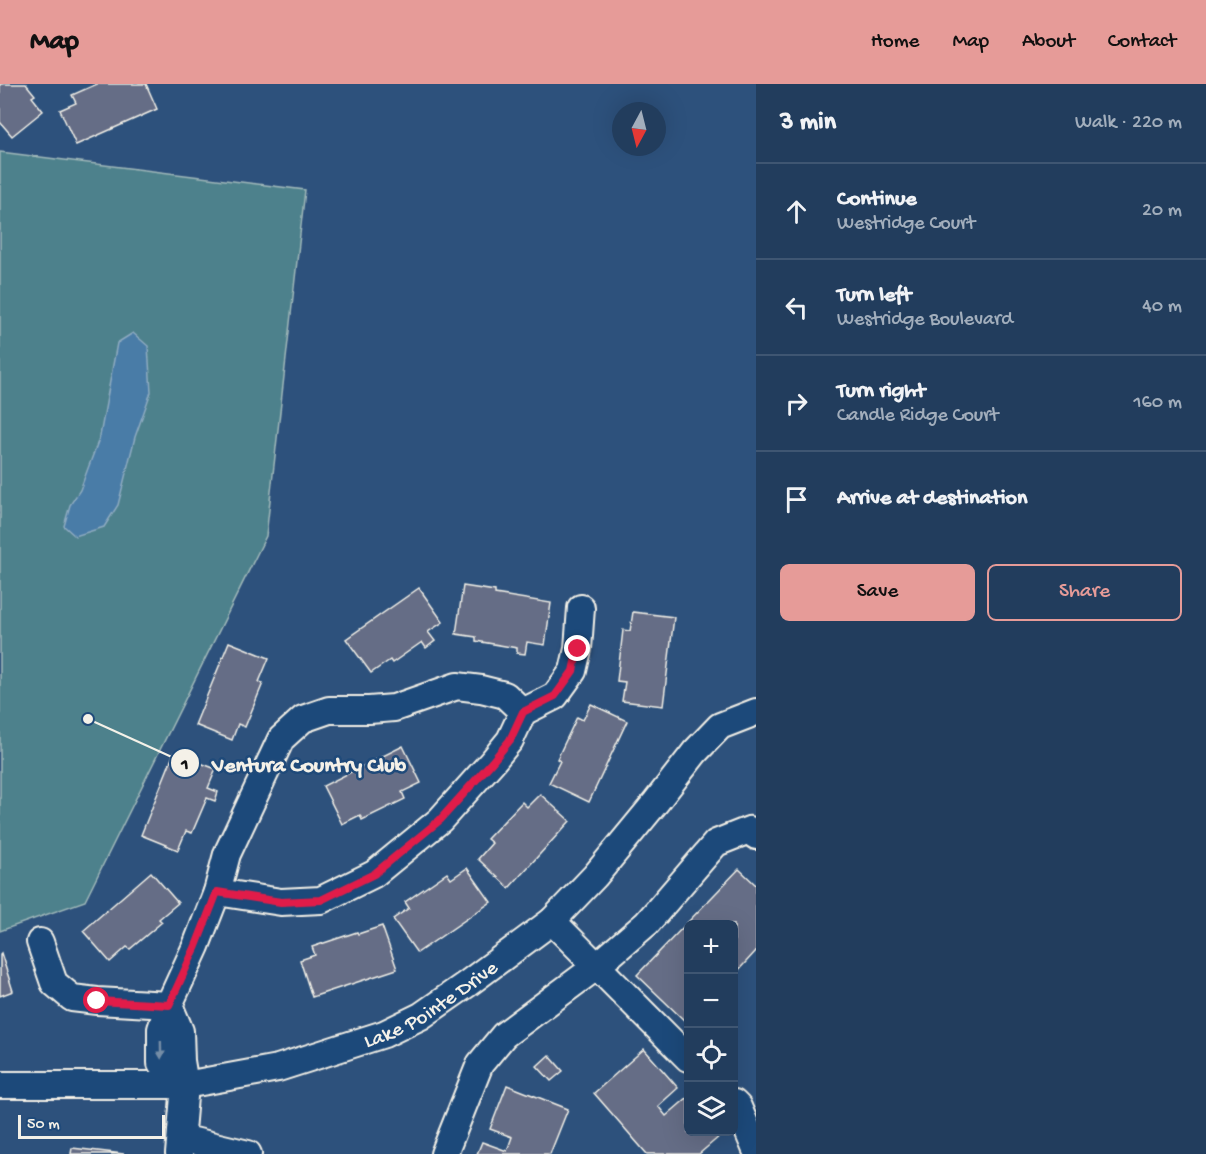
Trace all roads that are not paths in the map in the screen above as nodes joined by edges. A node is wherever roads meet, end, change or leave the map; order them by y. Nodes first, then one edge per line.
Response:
1 (581, 608) dead end
2 (523, 712) junction
3 (756, 712) edge
4 (756, 836) edge
5 (217, 892) junction
6 (552, 921) junction
7 (40, 942) dead end
8 (597, 966) junction
9 (169, 1005) junction
10 (684, 1054) edge
11 (0, 1085) edge
12 (186, 1085) junction
13 (738, 1107) edge
14 (180, 1146) edge
15 (756, 1150) edge
16 (248, 1154) edge
17 (444, 1154) edge

1 - 2 street
2 - 5 street
2 - 5 street
3 - 6 street, Lake Pointe Drive
4 - 8 street
5 - 9 street
6 - 8 street
6 - 12 street, Lake Pointe Drive
7 - 9 street
8 - 10 street
8 - 17 street
9 - 12 street
11 - 12 street, Lake Pointe Drive
12 - 14 street
13 - 15 street
14 - 16 street

